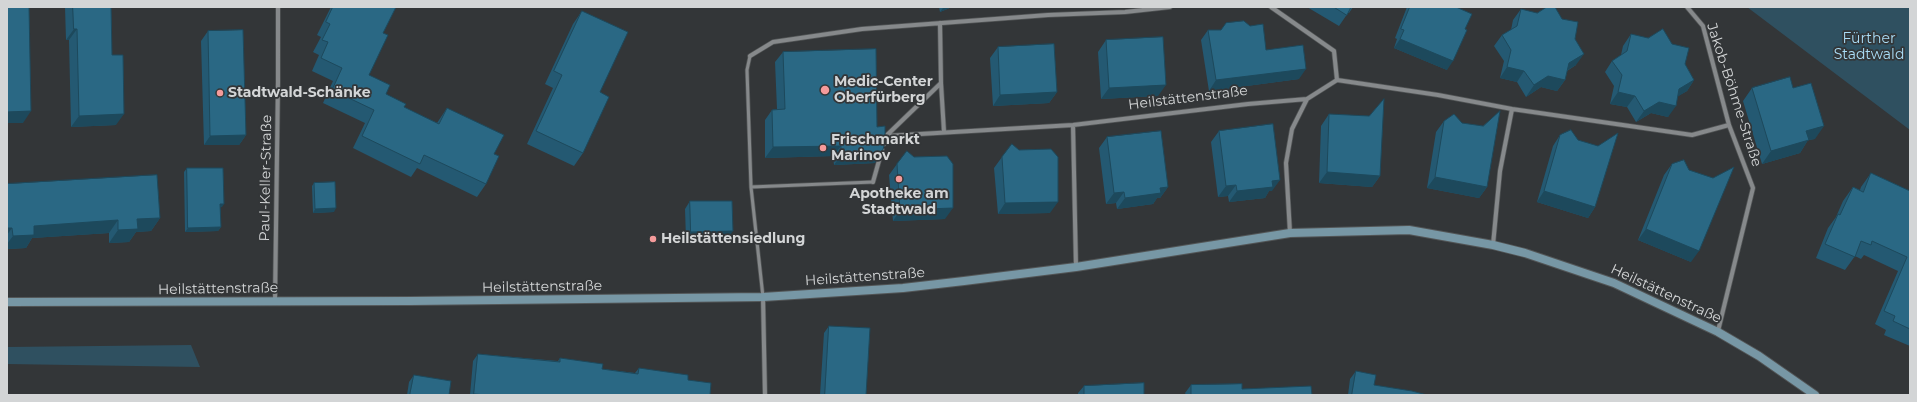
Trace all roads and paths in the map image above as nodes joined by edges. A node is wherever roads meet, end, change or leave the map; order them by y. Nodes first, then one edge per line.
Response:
1 (278, 7) edge
2 (1170, 7) edge
3 (1270, 7) edge
4 (1687, 7) edge
5 (940, 23) junction
6 (750, 56) joint
7 (1337, 80) junction
8 (941, 83) junction
9 (1307, 99) junction
10 (1512, 109) junction
11 (1073, 125) junction
12 (1729, 125) junction
13 (944, 132) junction
14 (886, 136) junction
15 (873, 182) joint
16 (751, 187) junction
17 (1290, 233) junction
18 (1493, 245) junction
19 (1076, 267) junction
20 (763, 297) junction
21 (274, 301) junction
22 (7, 302) edge
23 (1718, 332) junction
24 (765, 395) edge
25 (1815, 395) edge

1 - 21 street, Paul-Keller-Straße
2 - 5 street
3 - 7 street
4 - 12 street, Jakob-Böhme-Straße
5 - 6 street
5 - 8 street
6 - 16 lane
7 - 9 street, Heilstättenstraße
7 - 10 street
8 - 13 street
8 - 14 street
9 - 11 street, Heilstättenstraße
9 - 17 street
10 - 12 street
10 - 18 street
11 - 13 street, Heilstättenstraße
11 - 19 street
12 - 23 street, Jakob-Böhme-Straße
13 - 14 street, Heilstättenstraße
14 - 15 street
15 - 16 lane
16 - 20 lane
17 - 18 street, Heilstättenstraße
17 - 19 street, Heilstättenstraße
18 - 23 street, Heilstättenstraße
19 - 20 street, Heilstättenstraße
20 - 21 street, Heilstättenstraße
20 - 24 street
21 - 22 street, Heilstättenstraße
23 - 25 street, Heilstättenstraße

